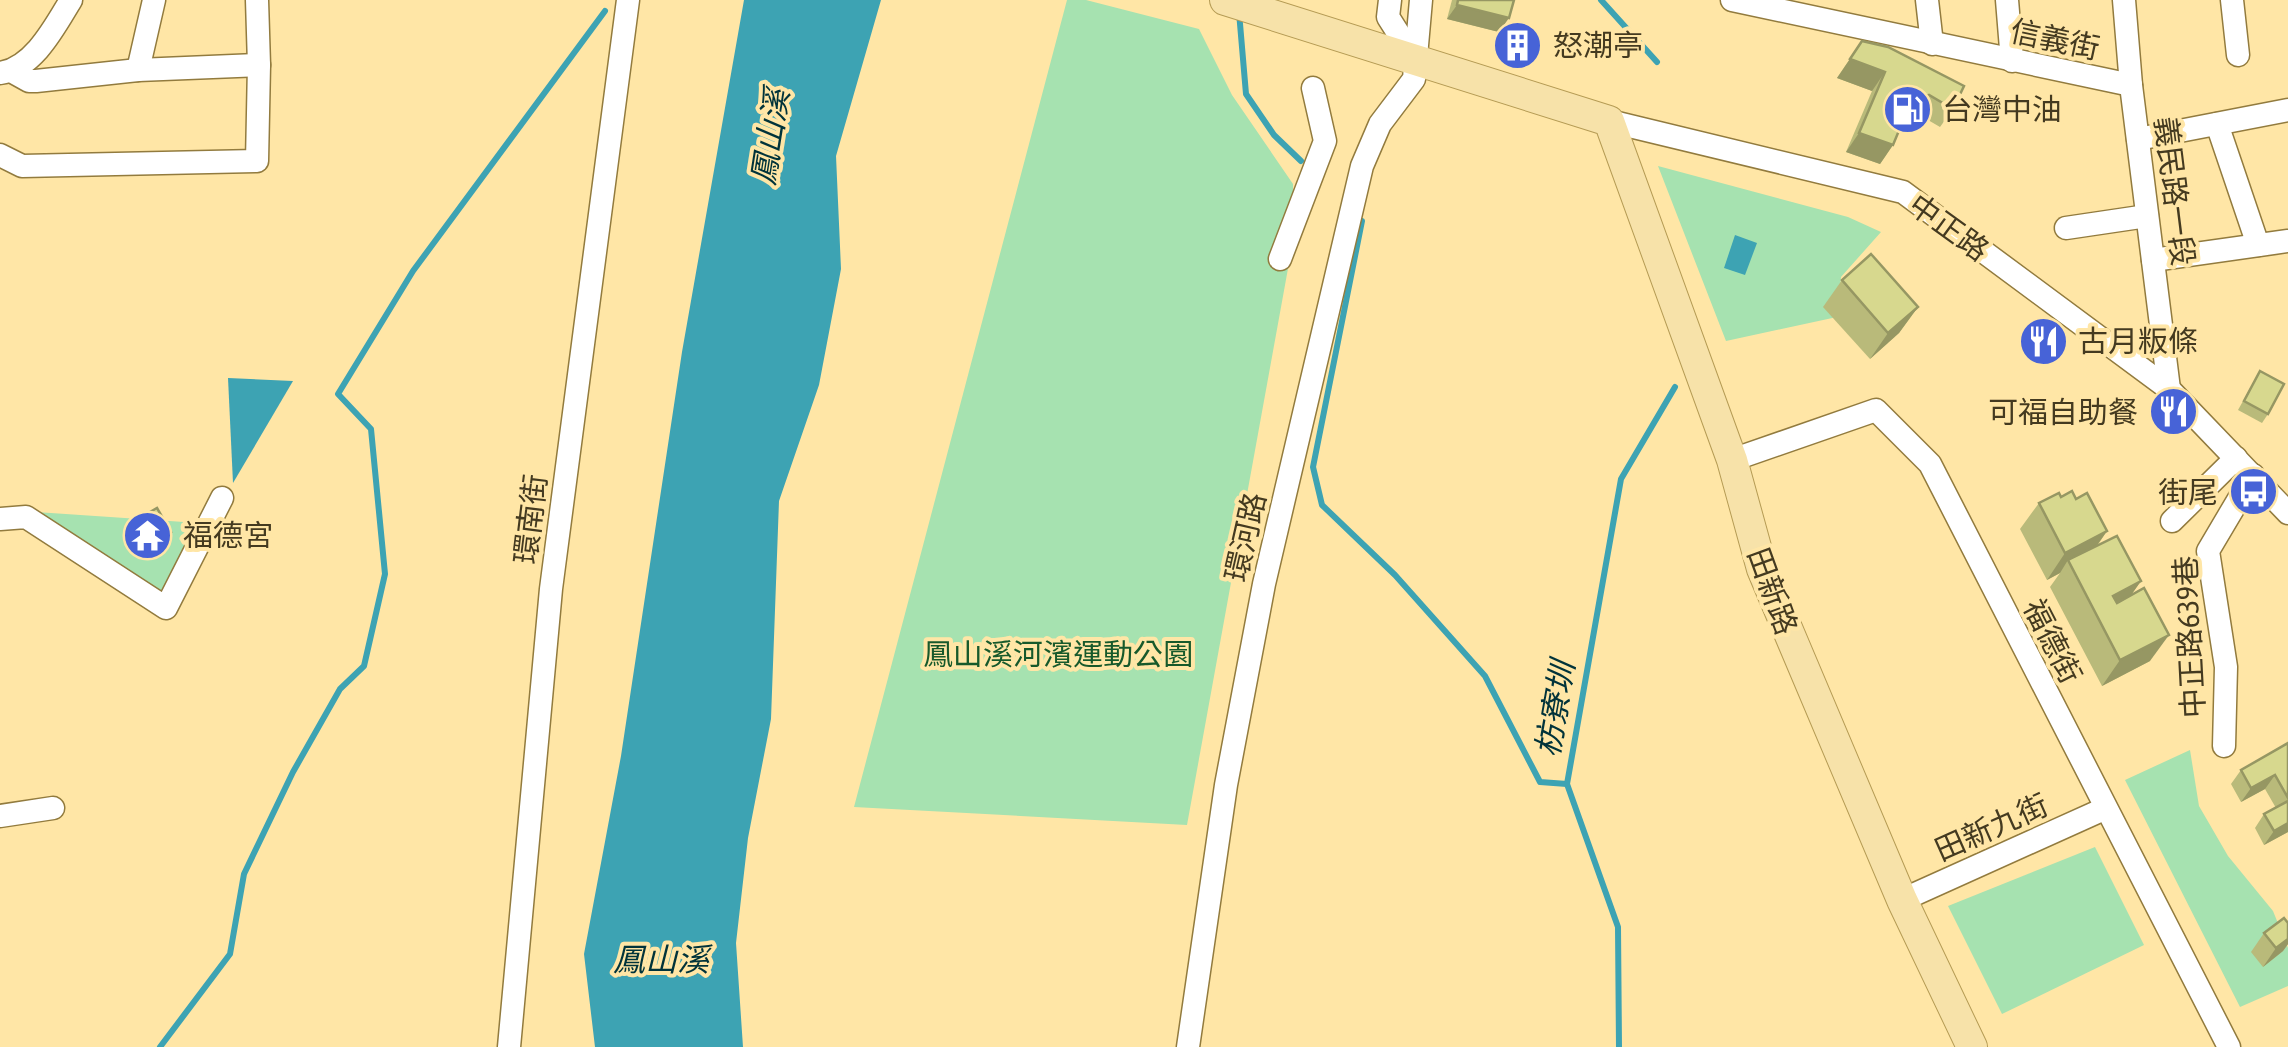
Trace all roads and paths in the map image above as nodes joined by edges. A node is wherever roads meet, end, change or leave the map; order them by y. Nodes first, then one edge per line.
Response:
1 (71, 0) edge
2 (154, 0) edge
3 (256, 0) edge
4 (628, 0) edge
5 (1225, 0) edge
6 (1390, 0) edge
7 (1421, 0) edge
8 (1732, 0) edge
9 (1927, 0) edge
10 (2007, 0) edge
11 (2124, 0) edge
12 (2232, 0) edge
13 (1764, 4) edge
14 (1932, 44) junction
15 (2238, 55) dead end
16 (1414, 58) junction
17 (2012, 60) junction
18 (259, 65) junction
19 (138, 70) junction
20 (5, 72) edge
21 (2131, 85) junction
22 (1313, 88) dead end
23 (2288, 110) edge
24 (1609, 121) junction
25 (2217, 124) junction
26 (2138, 139) junction
27 (1325, 140) junction
28 (0, 155) edge
29 (1362, 166) junction
30 (2148, 216) junction
31 (2066, 228) dead end
32 (2288, 240) edge
33 (2258, 245) junction
34 (1280, 259) dead end
35 (2153, 260) junction
36 (2169, 389) junction
37 (1732, 460) junction
38 (2244, 466) junction
39 (222, 498) dead end
40 (2288, 514) edge
41 (0, 519) edge
42 (2172, 520) dead end
43 (2224, 746) dead end
44 (53, 808) dead end
45 (2104, 809) junction
46 (0, 816) edge
47 (1902, 900) junction
48 (509, 1047) edge
49 (1188, 1047) edge
50 (1972, 1047) edge
51 (2229, 1047) edge

1 - 20 street
2 - 19 street
3 - 18 street
4 - 48 street, 環南街
5 - 16 main road, 中正路
6 - 16 street
7 - 16 street, 環河路
8 - 13 street, 信義街
9 - 14 street
10 - 17 street
11 - 21 street, 義民路一段
12 - 15 street
13 - 14 street, 信義街
14 - 17 street, 信義街
16 - 24 main road, 中正路
16 - 29 street, 環河路
17 - 21 street, 信義街
18 - 19 street
18 - 28 street
19 - 20 street
21 - 26 street, 義民路一段
22 - 27 street
23 - 25 street
24 - 36 street, 中正路
24 - 37 main road, 田新路
25 - 26 street
25 - 33 street
26 - 30 street, 義民路一段
27 - 29 street
27 - 34 street
29 - 49 street, 環河路
30 - 31 street
30 - 35 street, 義民路一段
32 - 33 street
33 - 35 street
35 - 36 street, 義民路一段
36 - 38 street, 中正路
37 - 45 street, 福德街
37 - 47 main road, 田新路
38 - 40 street, 中正路
38 - 42 street
38 - 43 street, 中正路639巷
39 - 41 street
44 - 46 street
45 - 47 street, 田新九街
45 - 51 street, 福德街
47 - 50 main road, 田新路

